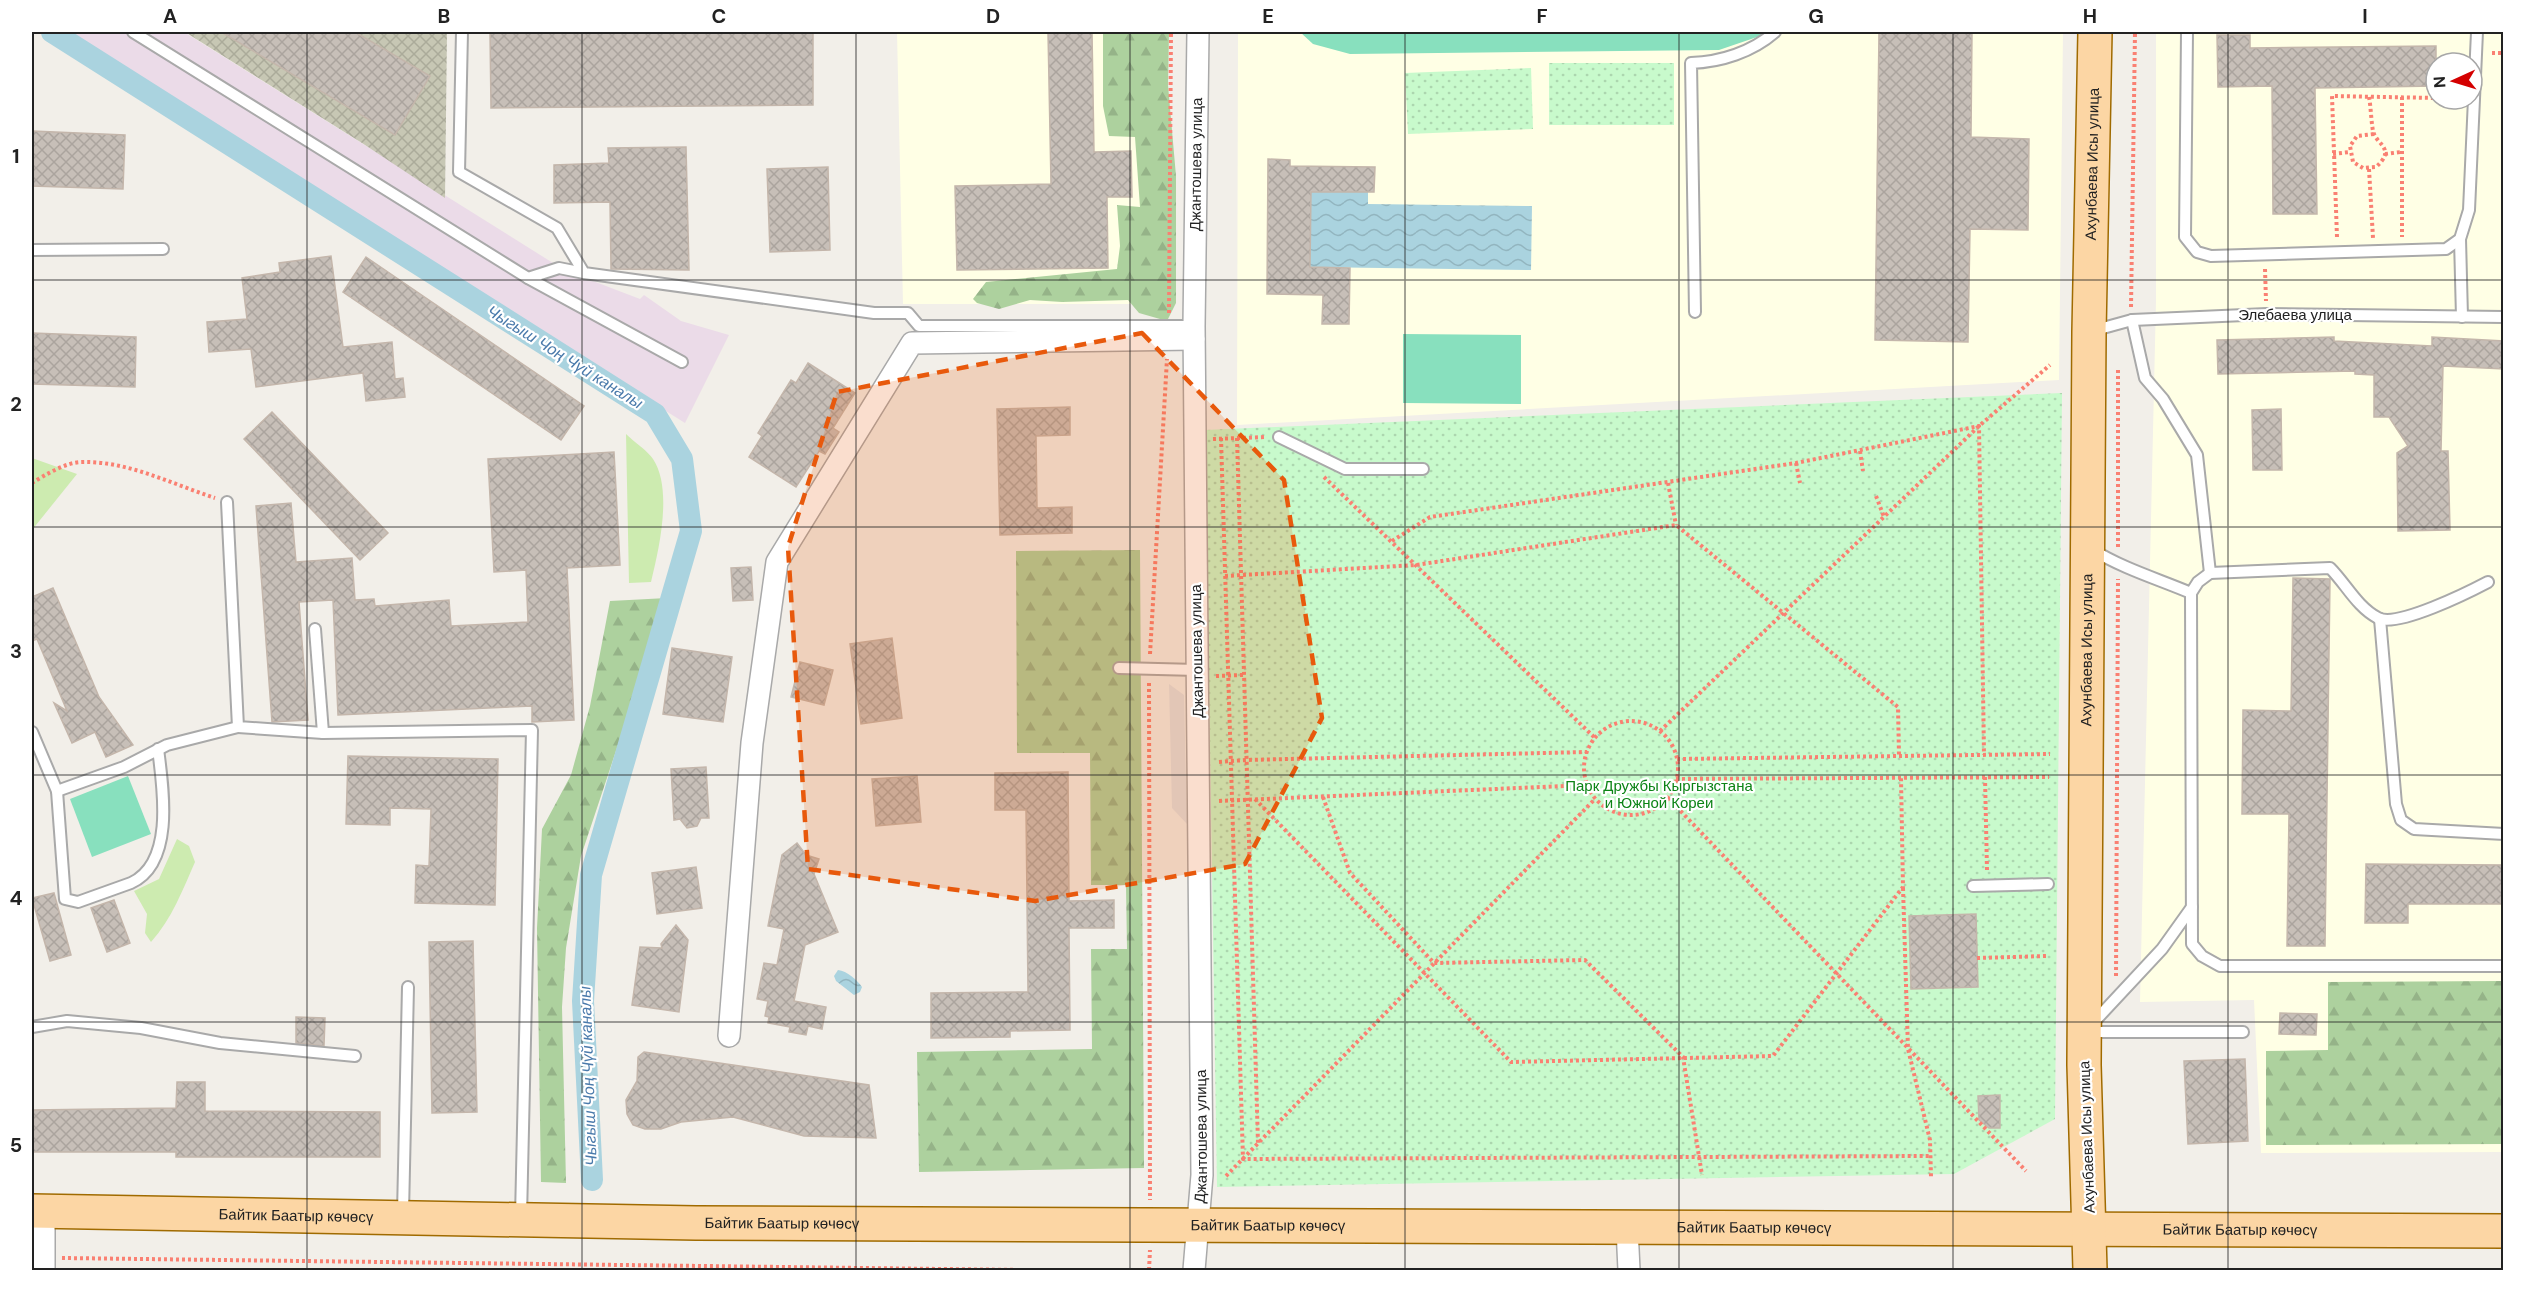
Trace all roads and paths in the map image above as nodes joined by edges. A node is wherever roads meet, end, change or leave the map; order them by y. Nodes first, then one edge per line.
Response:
1 (134, 32) edge
2 (462, 32) edge
3 (1171, 32) edge
4 (1198, 32) edge
5 (1775, 32) edge
6 (2095, 32) edge
7 (2135, 32) edge
8 (2187, 32) edge
9 (2477, 32) edge
10 (2369, 97) junction
11 (2402, 97) junction
12 (2424, 98) edge
13 (2374, 135) junction
14 (2350, 152) junction
15 (2401, 152) junction
16 (2333, 154) junction
17 (2385, 154) junction
18 (2369, 169) junction
19 (2460, 239) junction
20 (163, 249) dead end
21 (32, 250) edge
22 (2403, 250) junction
23 (2374, 251) junction
24 (2338, 252) junction
25 (2264, 254) junction
26 (584, 273) junction
27 (528, 278) junction
28 (1695, 312) dead end
29 (2267, 314) junction
30 (2462, 317) junction
31 (2504, 317) edge
32 (2132, 320) junction
33 (1169, 332) junction
34 (2089, 332) junction
35 (1194, 333) junction
36 (2118, 358) dead end
37 (682, 362) dead end
38 (2050, 365) dead end
39 (1979, 426) junction
40 (1279, 437) joint
41 (1221, 438) junction
42 (1237, 438) junction
43 (1195, 439) junction
44 (1860, 451) junction
45 (1796, 463) junction
46 (1423, 469) dead end
47 (1863, 471) dead end
48 (1321, 475) dead end
49 (32, 483) edge
50 (1668, 483) junction
51 (1800, 483) dead end
52 (1876, 496) dead end
53 (227, 502) joint
54 (1884, 517) junction
55 (1676, 525) junction
56 (1392, 541) junction
57 (2087, 547) junction
58 (1416, 565) junction
59 (2118, 565) junction
60 (2210, 573) junction
61 (1241, 575) junction
62 (1225, 576) junction
63 (2488, 582) dead end
64 (2191, 593) junction
65 (1784, 613) junction
66 (2380, 619) junction
67 (315, 628) dead end
68 (1119, 668) dead end
69 (1149, 668) junction
70 (1197, 670) junction
71 (238, 727) junction
72 (1660, 731) junction
73 (32, 732) edge
74 (323, 733) junction
75 (1595, 738) junction
76 (158, 749) junction
77 (1587, 752) junction
78 (2050, 754) dead end
79 (1984, 755) junction
80 (1899, 756) junction
81 (1677, 759) junction
82 (1245, 760) junction
83 (1230, 762) junction
84 (1198, 764) junction
85 (1984, 777) junction
86 (2049, 777) dead end
87 (1901, 778) junction
88 (1677, 779) junction
89 (1587, 785) junction
90 (57, 791) junction
91 (1323, 796) junction
92 (1668, 798) junction
93 (1255, 799) junction
94 (1596, 799) junction
95 (1246, 800) junction
96 (1231, 801) junction
97 (1199, 802) junction
98 (2504, 834) edge
99 (1987, 870) dead end
100 (2048, 884) dead end
101 (1973, 886) dead end
102 (1903, 887) junction
103 (2192, 907) junction
104 (2047, 956) dead end
105 (1977, 958) dead end
106 (1434, 963) junction
107 (2504, 966) edge
108 (1425, 972) junction
109 (1836, 974) junction
110 (408, 987) dead end
111 (2115, 999) junction
112 (32, 1027) edge
113 (2084, 1032) junction
114 (2242, 1032) dead end
115 (729, 1036) dead end
116 (1908, 1049) junction
117 (355, 1056) dead end
118 (1683, 1057) junction
119 (1258, 1143) junction
120 (1699, 1155) junction
121 (1930, 1156) junction
122 (1243, 1159) junction
123 (2026, 1172) dead end
124 (1702, 1175) dead end
125 (1226, 1176) dead end
126 (1931, 1177) dead end
127 (1150, 1200) dead end
128 (38, 1211) edge
129 (403, 1217) junction
130 (520, 1221) junction
131 (1198, 1226) junction
132 (2090, 1227) junction
133 (1627, 1228) junction
134 (2504, 1231) edge
135 (1150, 1246) dead end
136 (50, 1264) edge
137 (1024, 1270) edge
138 (1149, 1270) edge
139 (1194, 1270) edge
140 (1629, 1270) edge
141 (2090, 1270) edge

1 - 27 lane
2 - 26 lane
3 - 33 path
4 - 35 street, Джантошева улица
5 - 28 lane
6 - 34 main road, Ахунбаева Исы улица
7 - 32 path
8 - 25 lane
9 - 19 lane
10 - 11 path
10 - 13 path
10 - 16 path
11 - 12 path
11 - 15 path
13 - 14 path
13 - 17 path
14 - 16 path
14 - 18 path
15 - 17 path
15 - 22 path
16 - 24 path
17 - 18 path
18 - 23 path
19 - 22 lane
19 - 30 lane
20 - 21 lane
22 - 23 lane
23 - 24 lane
24 - 25 lane
25 - 29 path
26 - 27 lane
26 - 33 lane
27 - 37 lane
29 - 30 lane, Элебаева улица
29 - 32 lane, Элебаева улица
30 - 31 lane, Элебаева улица
32 - 34 lane, Элебаева улица
32 - 60 lane
33 - 35 street
33 - 69 path
33 - 115 street
34 - 57 main road, Ахунбаева Исы улица
35 - 43 street, Джантошева улица
36 - 59 path
38 - 39 path
39 - 44 path
39 - 54 path
39 - 79 path
40 - 42 path
40 - 46 lane
41 - 42 path
41 - 43 path
41 - 62 path
42 - 61 path
43 - 70 street, Джантошева улица
44 - 45 path
44 - 47 path
45 - 50 path
45 - 51 path
48 - 56 path
49 - 53 path
50 - 55 path
50 - 56 path
52 - 54 path
53 - 71 lane
54 - 65 path
55 - 58 path
55 - 65 path
56 - 58 path
57 - 59 lane
57 - 113 main road, Ахунбаева Исы улица
58 - 61 path
58 - 75 path
59 - 64 lane
59 - 111 path
60 - 64 lane
60 - 66 lane
61 - 62 path
61 - 82 path
62 - 83 path
63 - 66 lane
64 - 103 lane
65 - 72 path
65 - 80 path
66 - 98 lane
67 - 74 lane
68 - 69 lane
69 - 70 lane
69 - 127 path
70 - 84 street, Джантошева улица
71 - 74 lane
71 - 76 lane
72 - 75 path
72 - 81 path
73 - 90 lane
74 - 130 lane
75 - 77 path
76 - 90 lane
76 - 90 lane
77 - 82 path
77 - 89 path
78 - 79 path
79 - 80 path
80 - 81 path
81 - 88 path
82 - 83 path
82 - 95 path
83 - 84 path
83 - 96 path
84 - 97 street, Джантошева улица
85 - 86 path
85 - 87 path
85 - 99 path
87 - 88 path
87 - 102 path
88 - 92 path
89 - 91 path
89 - 94 path
91 - 93 path
91 - 106 path
92 - 94 path
92 - 109 path
93 - 95 path
93 - 108 path
94 - 106 path
95 - 96 path
95 - 119 path
96 - 97 path
96 - 122 path
97 - 131 street, Джантошева улица
100 - 101 lane
102 - 109 path
102 - 116 path
103 - 107 lane
103 - 111 lane
104 - 105 path
106 - 108 path
106 - 118 path
108 - 118 path
108 - 119 path
109 - 116 path
109 - 118 path
110 - 129 lane
111 - 113 lane
112 - 117 lane
113 - 114 lane
113 - 132 main road, Ахунбаева Исы улица
116 - 121 path
116 - 123 path
118 - 120 path
119 - 122 path
120 - 121 path
120 - 122 path
120 - 124 path
121 - 126 path
122 - 125 path
128 - 129 main road, Байтик Баатыр көчөсү
128 - 136 street
129 - 130 main road, Байтик Баатыр көчөсү
130 - 131 main road, Байтик Баатыр көчөсү
131 - 133 main road, Байтик Баатыр көчөсү
131 - 139 street, Джантошева улица
132 - 133 main road, Байтик Баатыр көчөсү
132 - 134 main road, Байтик Баатыр көчөсү
132 - 141 main road, Ахунбаева Исы улица
133 - 140 street
135 - 138 path
136 - 137 path

